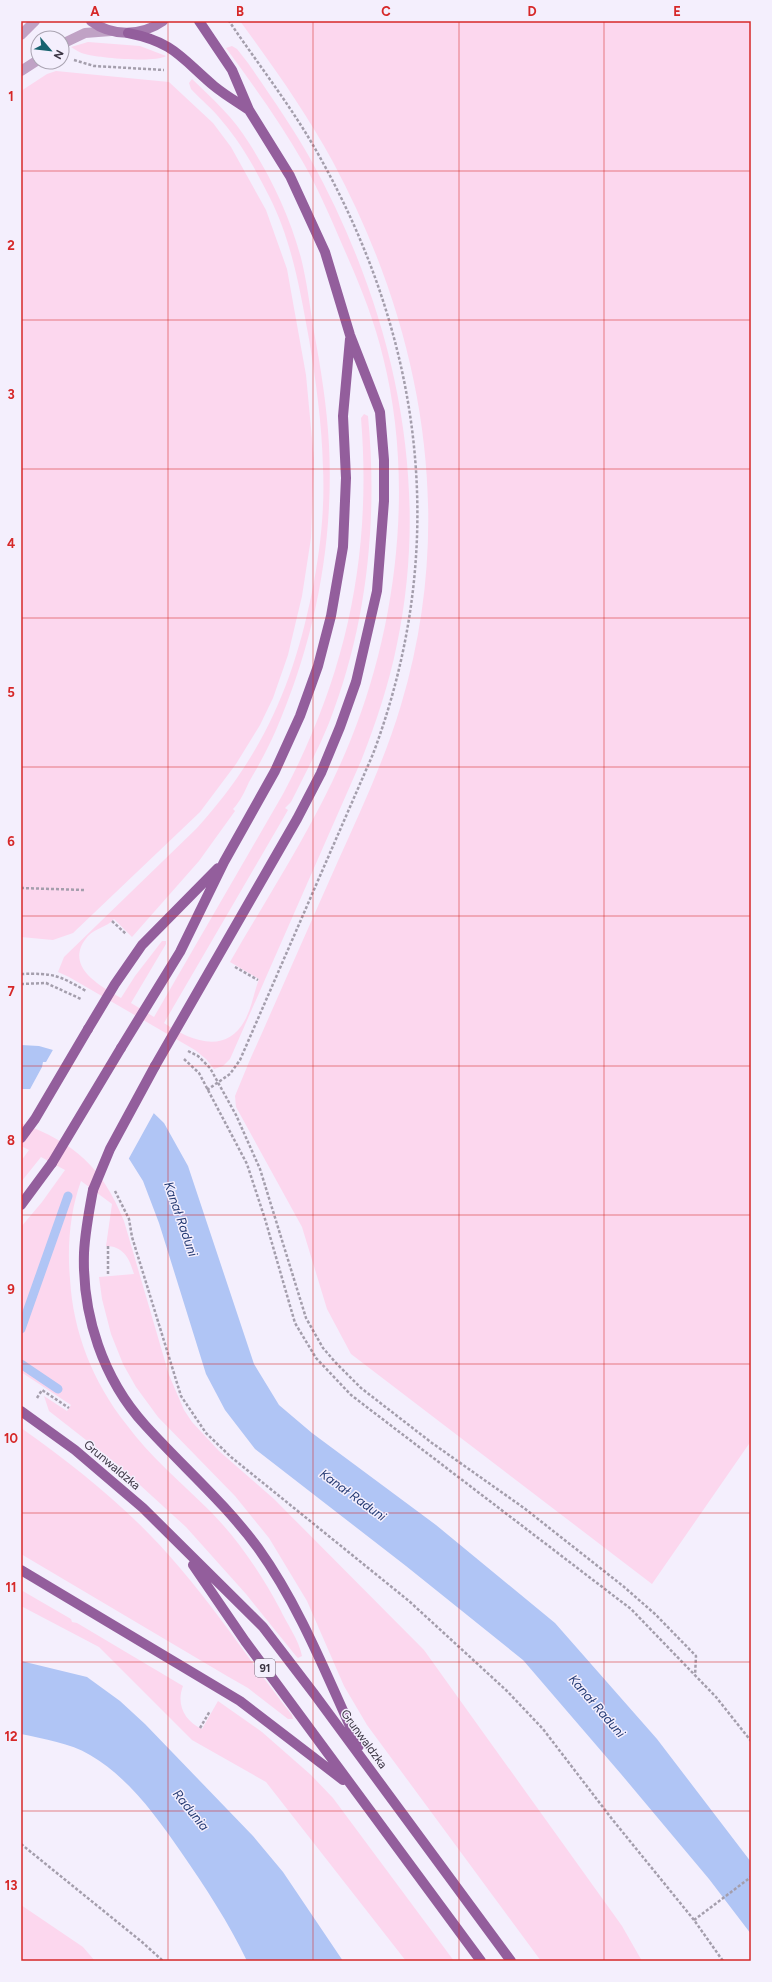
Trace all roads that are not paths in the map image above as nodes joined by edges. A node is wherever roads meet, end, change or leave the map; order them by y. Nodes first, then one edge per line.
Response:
1 (35, 21) edge
2 (91, 21) edge
3 (163, 21) edge
4 (199, 21) edge
5 (111, 31) junction
6 (128, 33) junction
7 (21, 35) edge
8 (70, 40) edge
9 (30, 65) edge
10 (21, 71) edge
11 (249, 110) junction
12 (350, 335) junction
13 (224, 862) junction
14 (21, 1138) edge
15 (21, 1205) edge
16 (23, 1412) edge
17 (180, 1545) junction
18 (21, 1570) edge
19 (368, 1766) junction
20 (354, 1788) junction
21 (482, 1961) edge
22 (511, 1961) edge

1 - 7 street
2 - 5 main road
3 - 6 main road
4 - 11 main road
5 - 6 main road
5 - 8 street
6 - 11 main road
9 - 10 street
11 - 12 main road
12 - 13 main road
12 - 19 main road, bridge
13 - 14 main road, bridge
13 - 15 main road, bridge
16 - 17 main road, Grunwaldzka / 91
17 - 19 main road, Grunwaldzka / 91
17 - 20 main road, Grunwaldzka / 91
18 - 20 main road
19 - 22 main road, Grunwaldzka / 91
20 - 21 main road, Grunwaldzka / 91

